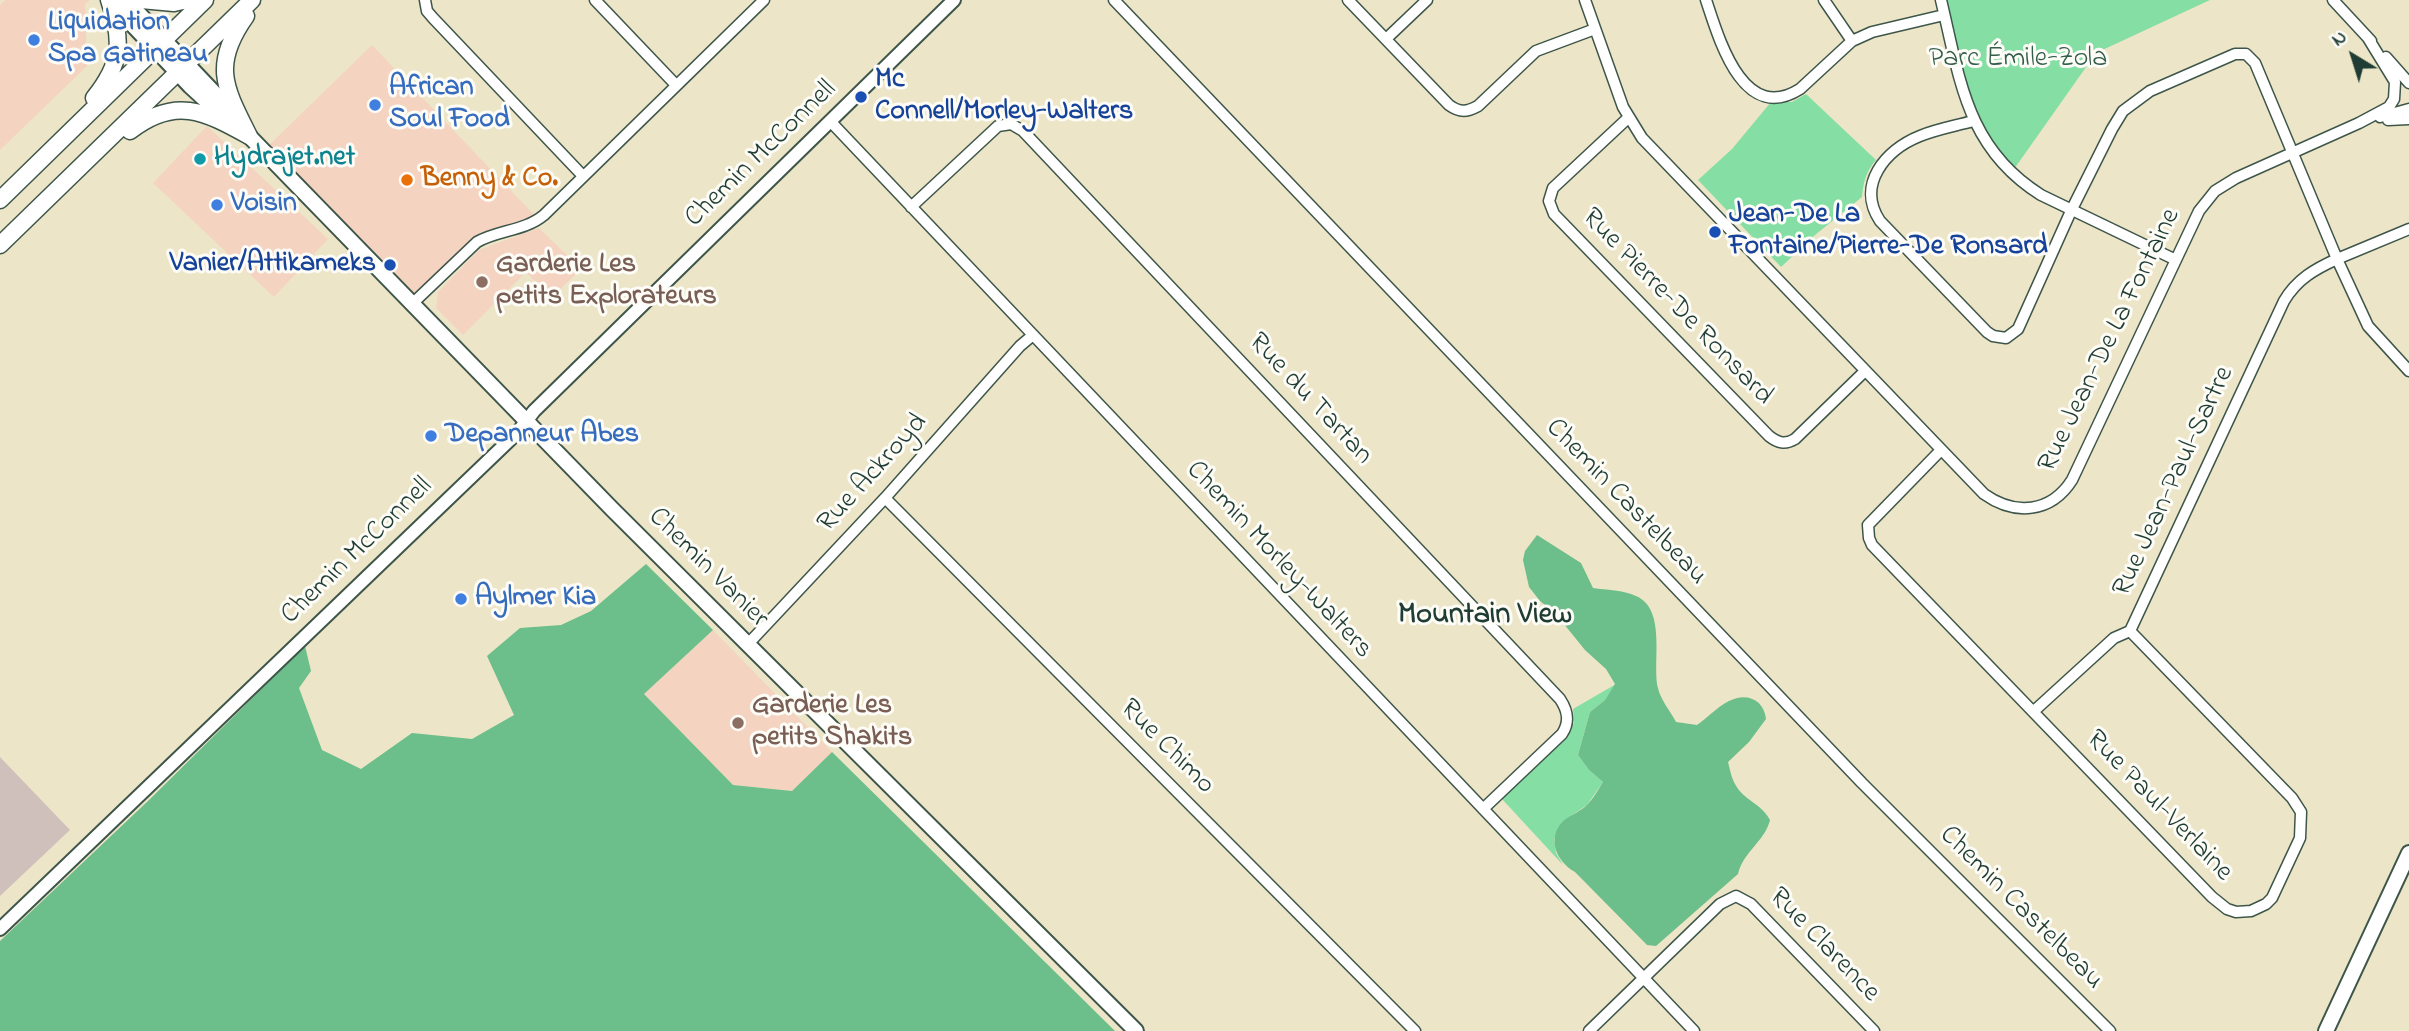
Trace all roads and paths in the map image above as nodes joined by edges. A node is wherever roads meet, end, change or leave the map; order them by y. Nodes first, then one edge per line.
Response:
1 (109, 0) edge
2 (126, 0) edge
3 (141, 0) edge
4 (187, 0) edge
5 (205, 0) edge
6 (255, 0) edge
7 (425, 0) edge
8 (594, 0) edge
9 (764, 0) edge
10 (954, 0) edge
11 (1114, 0) edge
12 (1348, 0) edge
13 (1427, 0) edge
14 (1585, 0) edge
15 (1706, 0) edge
16 (1824, 0) edge
17 (1941, 0) edge
18 (2333, 0) edge
19 (1944, 15) junction
20 (1595, 29) junction
21 (2368, 38) junction
22 (1386, 39) junction
23 (1852, 41) junction
24 (160, 45) junction
25 (183, 68) junction
26 (2409, 83) edge
27 (676, 85) junction
28 (2409, 109) edge
29 (1628, 118) junction
30 (2409, 120) edge
31 (830, 121) junction
32 (1973, 121) junction
33 (2359, 123) junction
34 (249, 136) junction
35 (2294, 153) junction
36 (43, 159) junction
37 (583, 176) junction
38 (62, 184) junction
39 (0, 200) edge
40 (911, 207) junction
41 (2071, 211) junction
42 (2409, 229) edge
43 (0, 245) edge
44 (2337, 258) junction
45 (2176, 260) junction
46 (412, 304) junction
47 (1033, 335) junction
48 (2409, 370) edge
49 (1864, 372) junction
50 (525, 422) junction
51 (1941, 450) junction
52 (885, 498) junction
53 (2130, 631) junction
54 (748, 644) junction
55 (2034, 711) junction
56 (1483, 809) junction
57 (2409, 853) edge
58 (0, 929) edge
59 (1644, 978) junction
60 (1136, 1031) edge
61 (1415, 1031) edge
62 (1589, 1031) edge
63 (1694, 1031) edge
64 (1874, 1031) edge
65 (2110, 1031) edge
66 (2326, 1031) edge

1 - 24 main road, Chemin Vanier
1 - 36 highway
2 - 24 main road, Chemin Vanier
3 - 4 highway
5 - 24 highway
6 - 25 highway
6 - 34 highway
7 - 37 street
8 - 27 street
9 - 27 street
10 - 31 street, Chemin McConnell
11 - 65 street, Chemin Castelbeau
12 - 22 street
13 - 22 street
14 - 20 street, Rue Jean-De La Fontaine
15 - 23 street
16 - 23 street
17 - 19 street
18 - 21 street
19 - 23 street
19 - 32 street
20 - 22 street
20 - 29 street, Rue Jean-De La Fontaine
21 - 26 street
21 - 33 street, Rue Jean-De La Fontaine
24 - 25 main road, Chemin Vanier
24 - 36 highway
25 - 34 main road, Chemin Vanier
25 - 38 highway
27 - 37 street
28 - 33 street, Rue Jean-De La Fontaine
29 - 49 street, Rue Jean-De La Fontaine
29 - 49 street, Rue Pierre-De Ronsard
30 - 33 street, Rue Jean-De La Fontaine
31 - 40 street, Chemin Morley-Walters
31 - 50 street, Chemin McConnell
32 - 41 street
32 - 41 street
33 - 35 street, Rue Jean-De La Fontaine
34 - 38 highway
34 - 46 main road, Chemin Vanier
35 - 41 street
35 - 44 street
35 - 45 street, Rue Jean-De La Fontaine
36 - 39 highway
37 - 46 street
38 - 43 highway
40 - 47 street, Chemin Morley-Walters
40 - 56 street, Rue du Tartan
41 - 45 street
42 - 44 street, Rue Jean-Paul-Sartre
44 - 48 street
44 - 53 street, Rue Jean-Paul-Sartre
45 - 51 street, Rue Jean-De La Fontaine
46 - 50 main road, Chemin Vanier
47 - 52 street, Rue Ackroyd
47 - 56 street, Chemin Morley-Walters
49 - 51 street, Rue Jean-De La Fontaine
50 - 54 main road, Chemin Vanier
50 - 58 street, Chemin McConnell
51 - 55 street, Rue Paul-Verlaine
52 - 54 street, Rue Ackroyd
52 - 61 street, Rue Chimo
53 - 55 street, Rue Jean-Paul-Sartre
53 - 55 street, Rue Paul-Verlaine
54 - 60 main road, Chemin Vanier
56 - 59 street, Chemin Morley-Walters
57 - 66 main road
59 - 62 street
59 - 63 street, Chemin Morley-Walters
59 - 64 street, Rue Clarence

